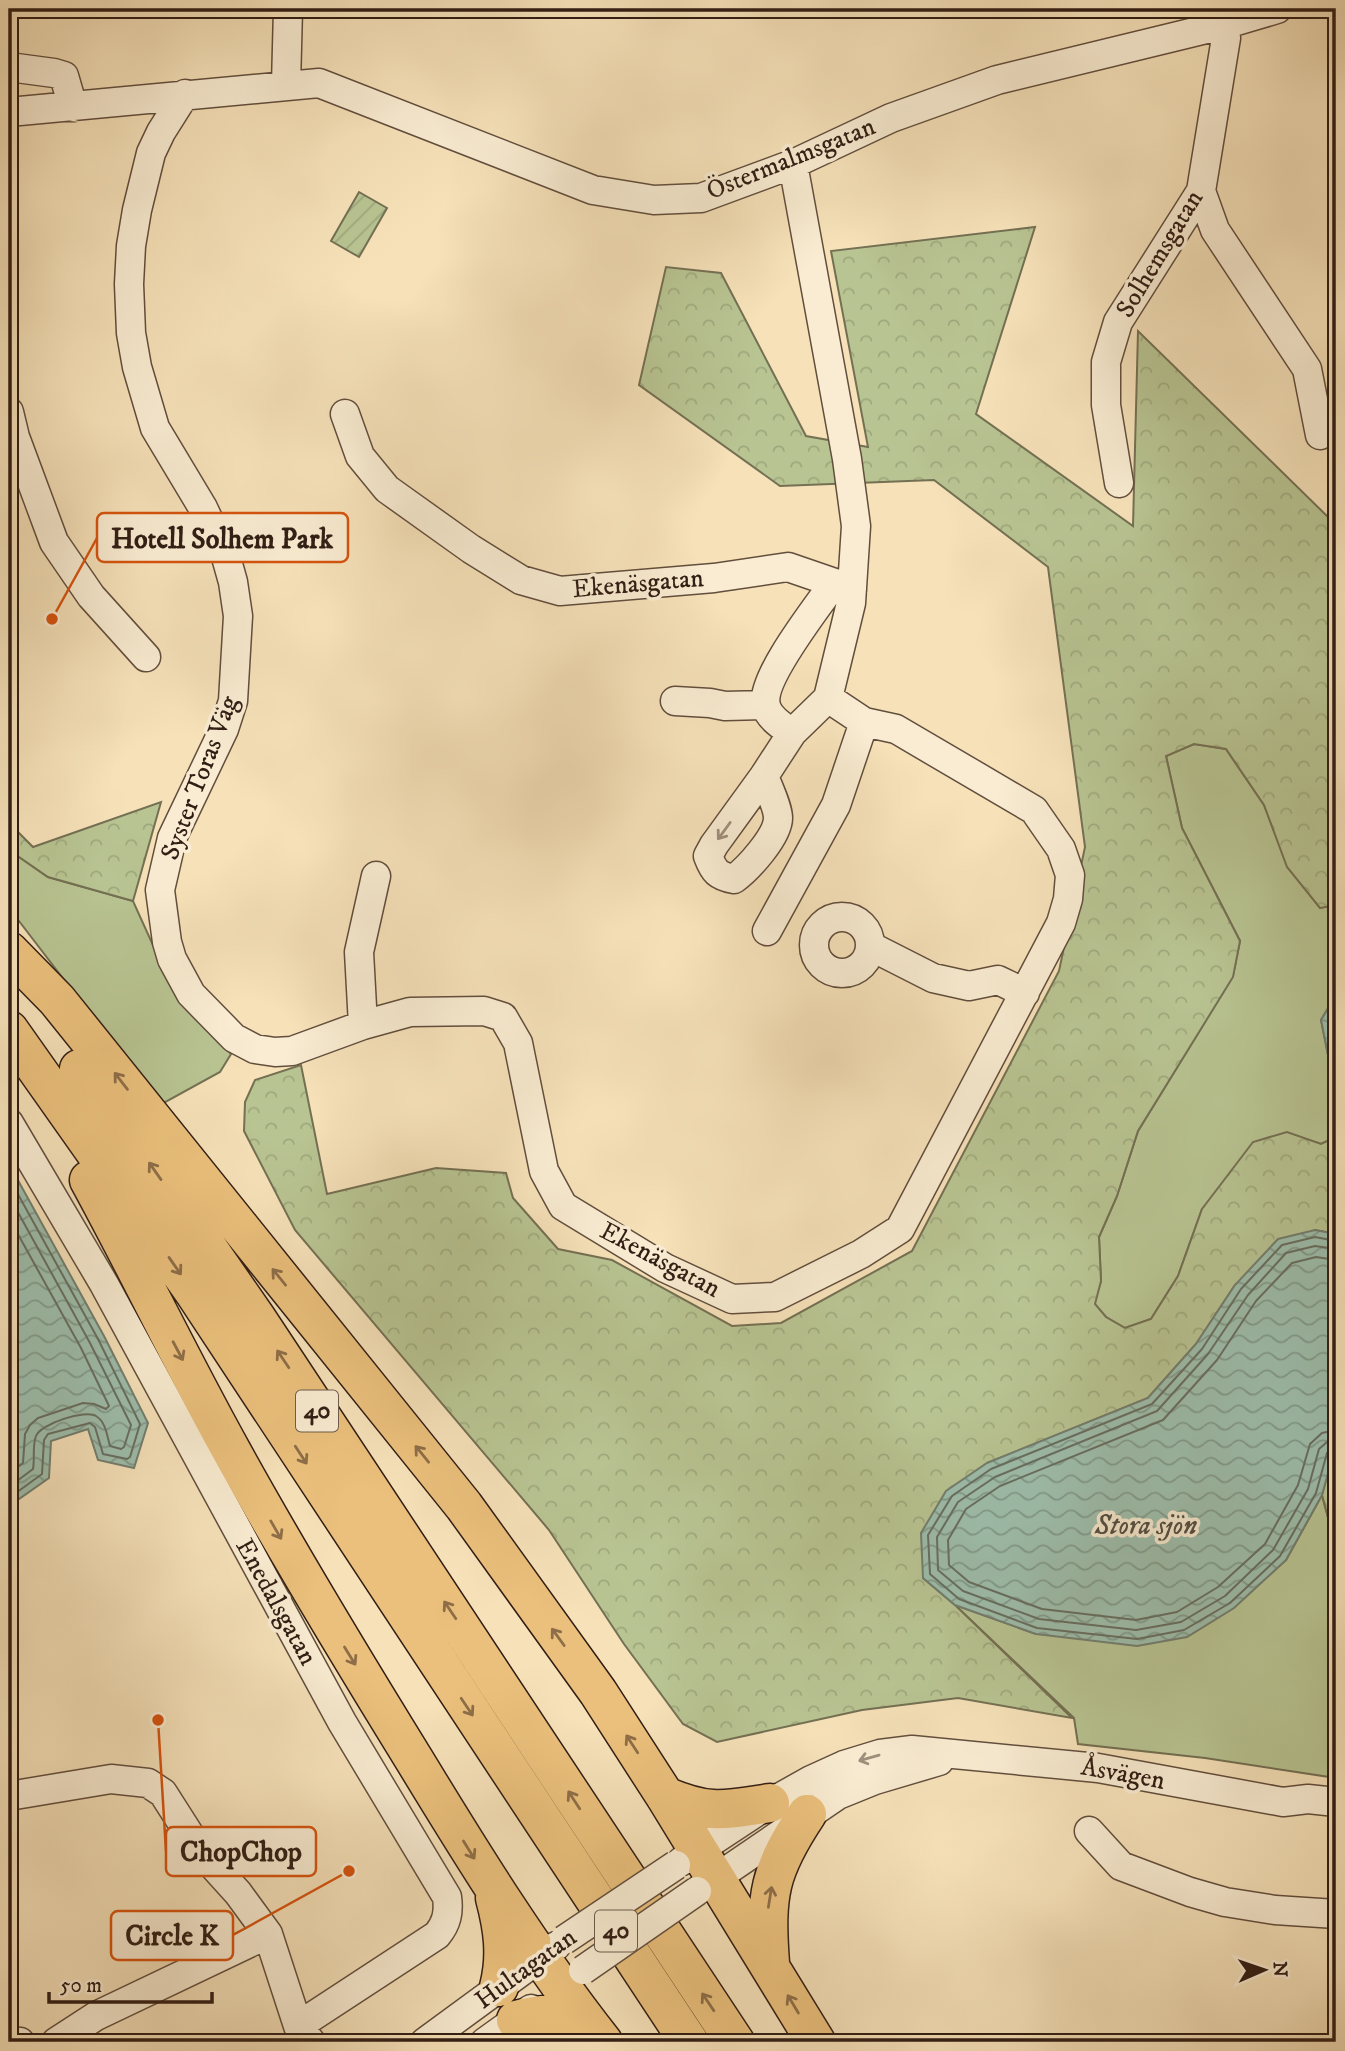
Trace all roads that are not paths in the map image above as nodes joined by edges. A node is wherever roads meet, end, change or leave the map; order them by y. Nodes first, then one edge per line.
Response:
1 (288, 9) edge
2 (1277, 9) edge
3 (1223, 25) junction
4 (9, 67) edge
5 (286, 86) junction
6 (185, 94) junction
7 (73, 107) junction
8 (9, 112) edge
9 (793, 164) junction
10 (1201, 191) junction
11 (9, 412) edge
12 (345, 414) dead end
13 (1320, 435) dead end
14 (9, 471) edge
15 (1119, 483) dead end
16 (34, 487) junction
17 (843, 586) junction
18 (146, 657) dead end
19 (828, 698) junction
20 (676, 701) dead end
21 (765, 705) junction
22 (864, 722) junction
23 (792, 733) junction
24 (764, 776) dead end
25 (376, 876) dead end
26 (767, 931) dead end
27 (870, 946) dead end
28 (9, 951) edge
29 (9, 974) edge
30 (1024, 993) junction
31 (363, 1025) junction
32 (9, 1030) edge
33 (518, 1043) joint
34 (9, 1124) edge
35 (961, 1755) junction
36 (1336, 1791) edge
37 (9, 1796) edge
38 (666, 1796) junction
39 (1271, 1801) junction
40 (1336, 1802) edge
41 (770, 1803) junction
42 (807, 1814) junction
43 (1336, 1822) edge
44 (1089, 1831) dead end
45 (697, 1871) junction
46 (492, 1886) junction
47 (1336, 1914) edge
48 (268, 1934) junction
49 (562, 1964) junction
50 (770, 1965) junction
51 (499, 1987) junction
52 (516, 2020) junction
53 (305, 2034) edge
54 (598, 2035) edge
55 (9, 2041) edge
56 (20, 2042) edge
57 (56, 2042) edge
58 (425, 2042) edge
59 (485, 2042) edge
60 (689, 2042) edge
61 (735, 2042) edge
62 (816, 2042) edge

1 - 5 street
2 - 3 street, Östermalmsgatan
3 - 9 street, Östermalmsgatan
3 - 10 street, Solhemsgatan
4 - 7 street
5 - 6 street, Östermalmsgatan
5 - 9 street, Östermalmsgatan
6 - 7 street, Östermalmsgatan
6 - 31 street, Syster Toras Väg
7 - 8 street, Östermalmsgatan
9 - 17 street
10 - 13 street
10 - 15 street, Solhemsgatan
11 - 16 street
12 - 17 street, Ekenäsgatan
14 - 16 street
16 - 18 street
17 - 19 street
17 - 21 street
19 - 22 street, Ekenäsgatan
19 - 23 street
20 - 21 street
21 - 23 street
22 - 26 street
22 - 30 street, Ekenäsgatan
23 - 24 street
25 - 31 street
27 - 30 street
38 -> 28 highway
61 -> 29 highway, 40
30 - 33 street, Ekenäsgatan
31 - 33 street, Syster Toras Väg
32 -> 46 highway
32 -> 60 highway, 40
34 - 53 street, Enedalsgatan
35 - 39 street, Åsvägen
35 -> 41 street, Åsvägen
35 - 42 street, Åsvägen
36 - 39 street
37 - 48 street
38 - 41 highway
38 - 45 highway
39 - 40 street, Åsvägen
39 - 43 street, Åsvägen
41 - 45 street, Åsvägen
42 - 45 street, Åsvägen
50 -> 42 highway
44 - 47 street
45 - 49 street, Hultagatan, bridge
45 - 50 highway
46 - 49 highway
46 - 51 highway
48 - 53 street
48 - 57 street
49 - 51 street, Hultagatan
49 - 52 street, Hultagatan
49 - 54 highway
62 -> 50 highway
51 - 58 street, Hultagatan
52 - 54 highway
52 - 59 street, Hultagatan
55 - 56 street

